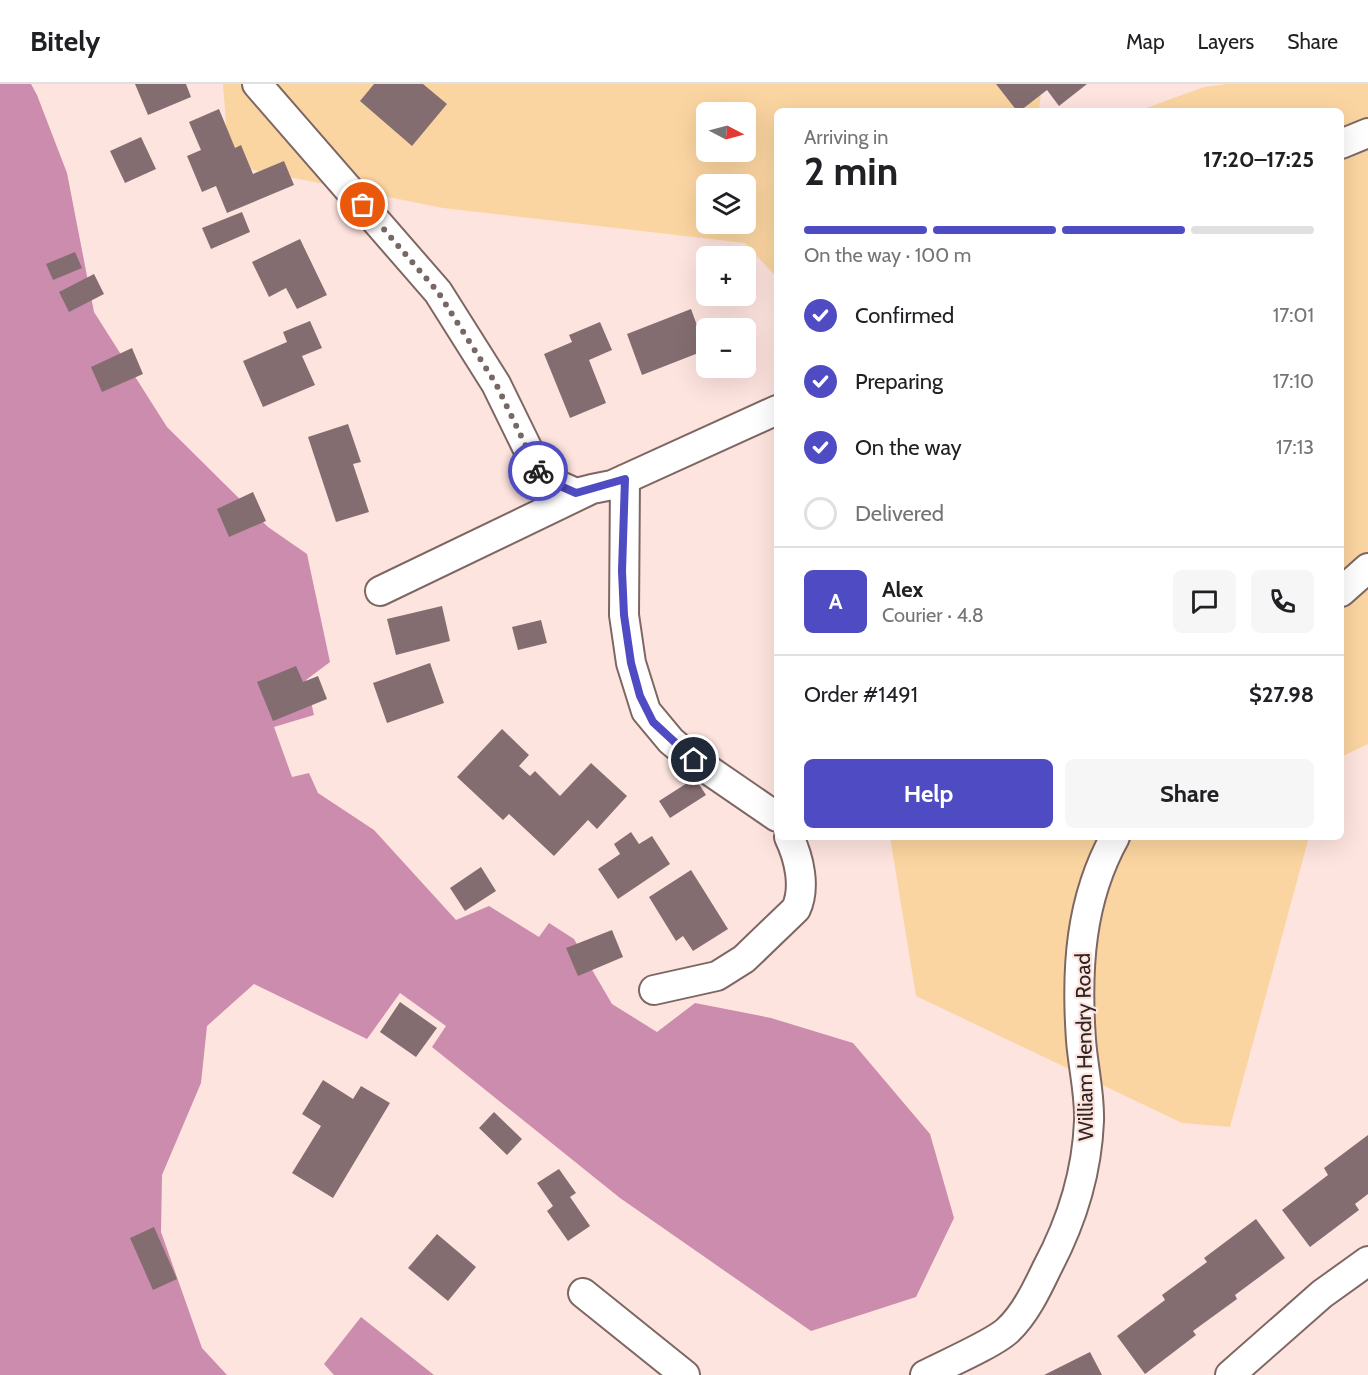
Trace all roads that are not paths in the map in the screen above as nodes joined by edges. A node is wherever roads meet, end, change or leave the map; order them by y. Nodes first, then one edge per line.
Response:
1 (257, 84) edge
2 (1368, 134) edge
3 (1344, 143) edge
4 (774, 411) edge
5 (625, 479) junction
6 (592, 489) junction
7 (1368, 568) edge
8 (1344, 589) edge
9 (380, 591) dead end
10 (774, 815) edge
11 (790, 840) edge
12 (1114, 840) edge
13 (654, 990) dead end
14 (1368, 1261) edge
15 (583, 1293) dead end
16 (685, 1375) edge
17 (924, 1375) edge
18 (1230, 1375) edge

1 - 6 street
2 - 3 street
4 - 5 street
5 - 6 street
5 - 10 street
6 - 9 street
7 - 8 street
11 - 13 street
12 - 17 street, William Hendry Road
14 - 18 street
15 - 16 street

